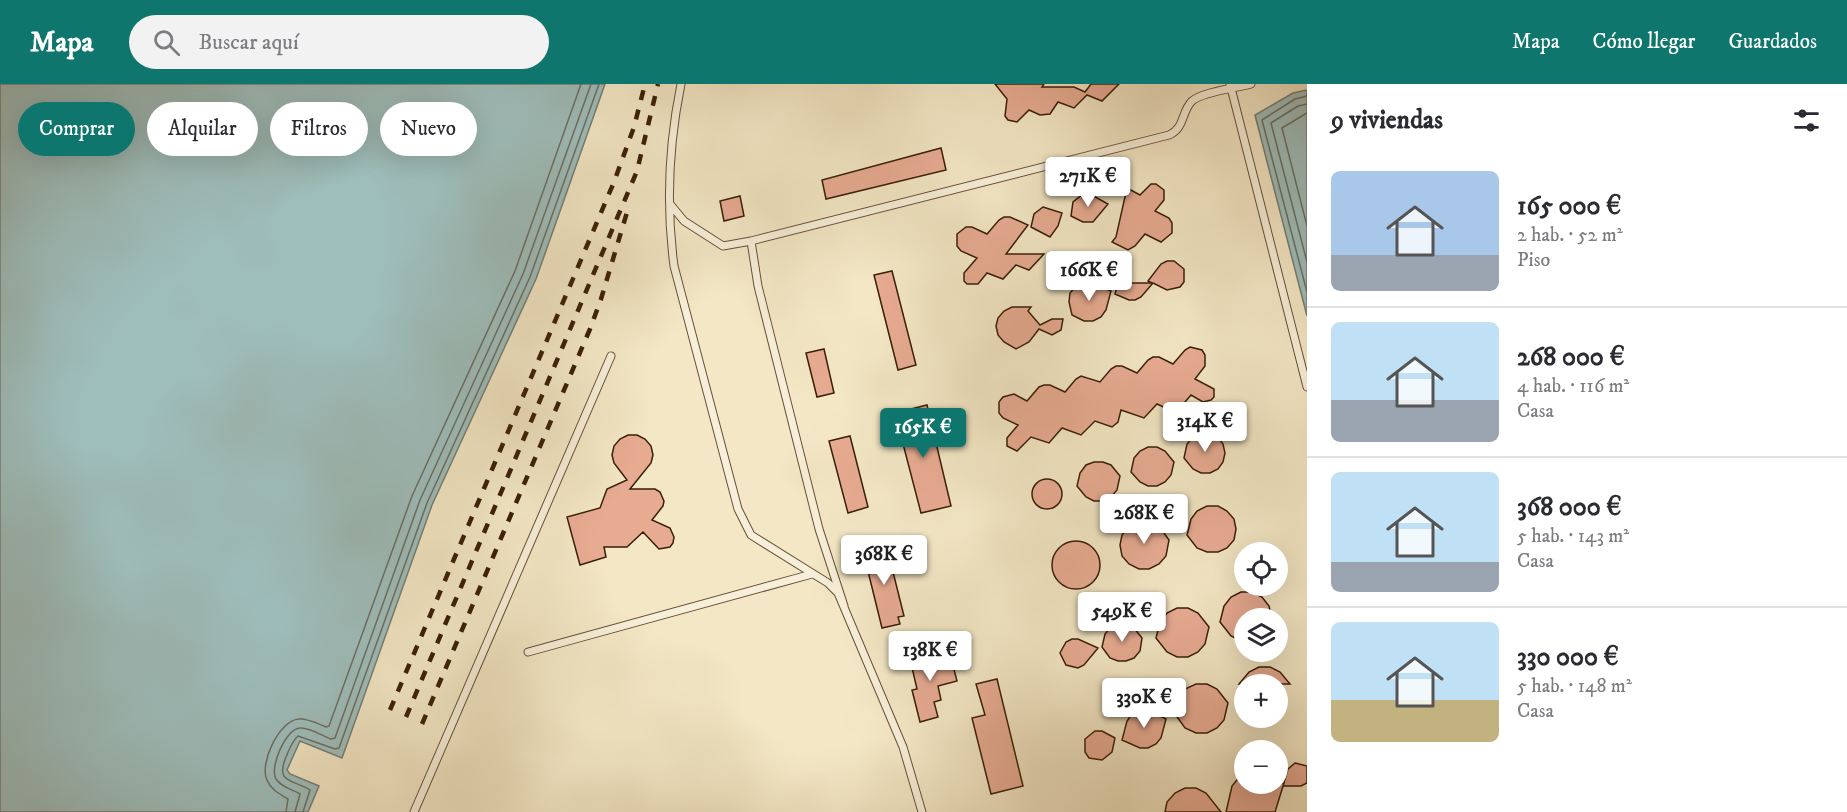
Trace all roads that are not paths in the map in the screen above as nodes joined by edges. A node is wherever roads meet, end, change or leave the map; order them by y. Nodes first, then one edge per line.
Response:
1 (681, 84) edge
2 (1251, 84) edge
3 (1231, 86) edge
4 (670, 204) junction
5 (751, 241) junction
6 (610, 356) dead end
7 (1307, 387) edge
8 (812, 574) junction
9 (844, 606) junction
10 (528, 652) dead end
11 (414, 812) edge
12 (922, 812) edge

1 - 4 lane
2 - 3 lane
3 - 5 lane
3 - 7 lane
4 - 5 lane
4 - 8 lane
5 - 9 lane
6 - 11 lane
8 - 9 lane
8 - 10 lane
9 - 12 lane

